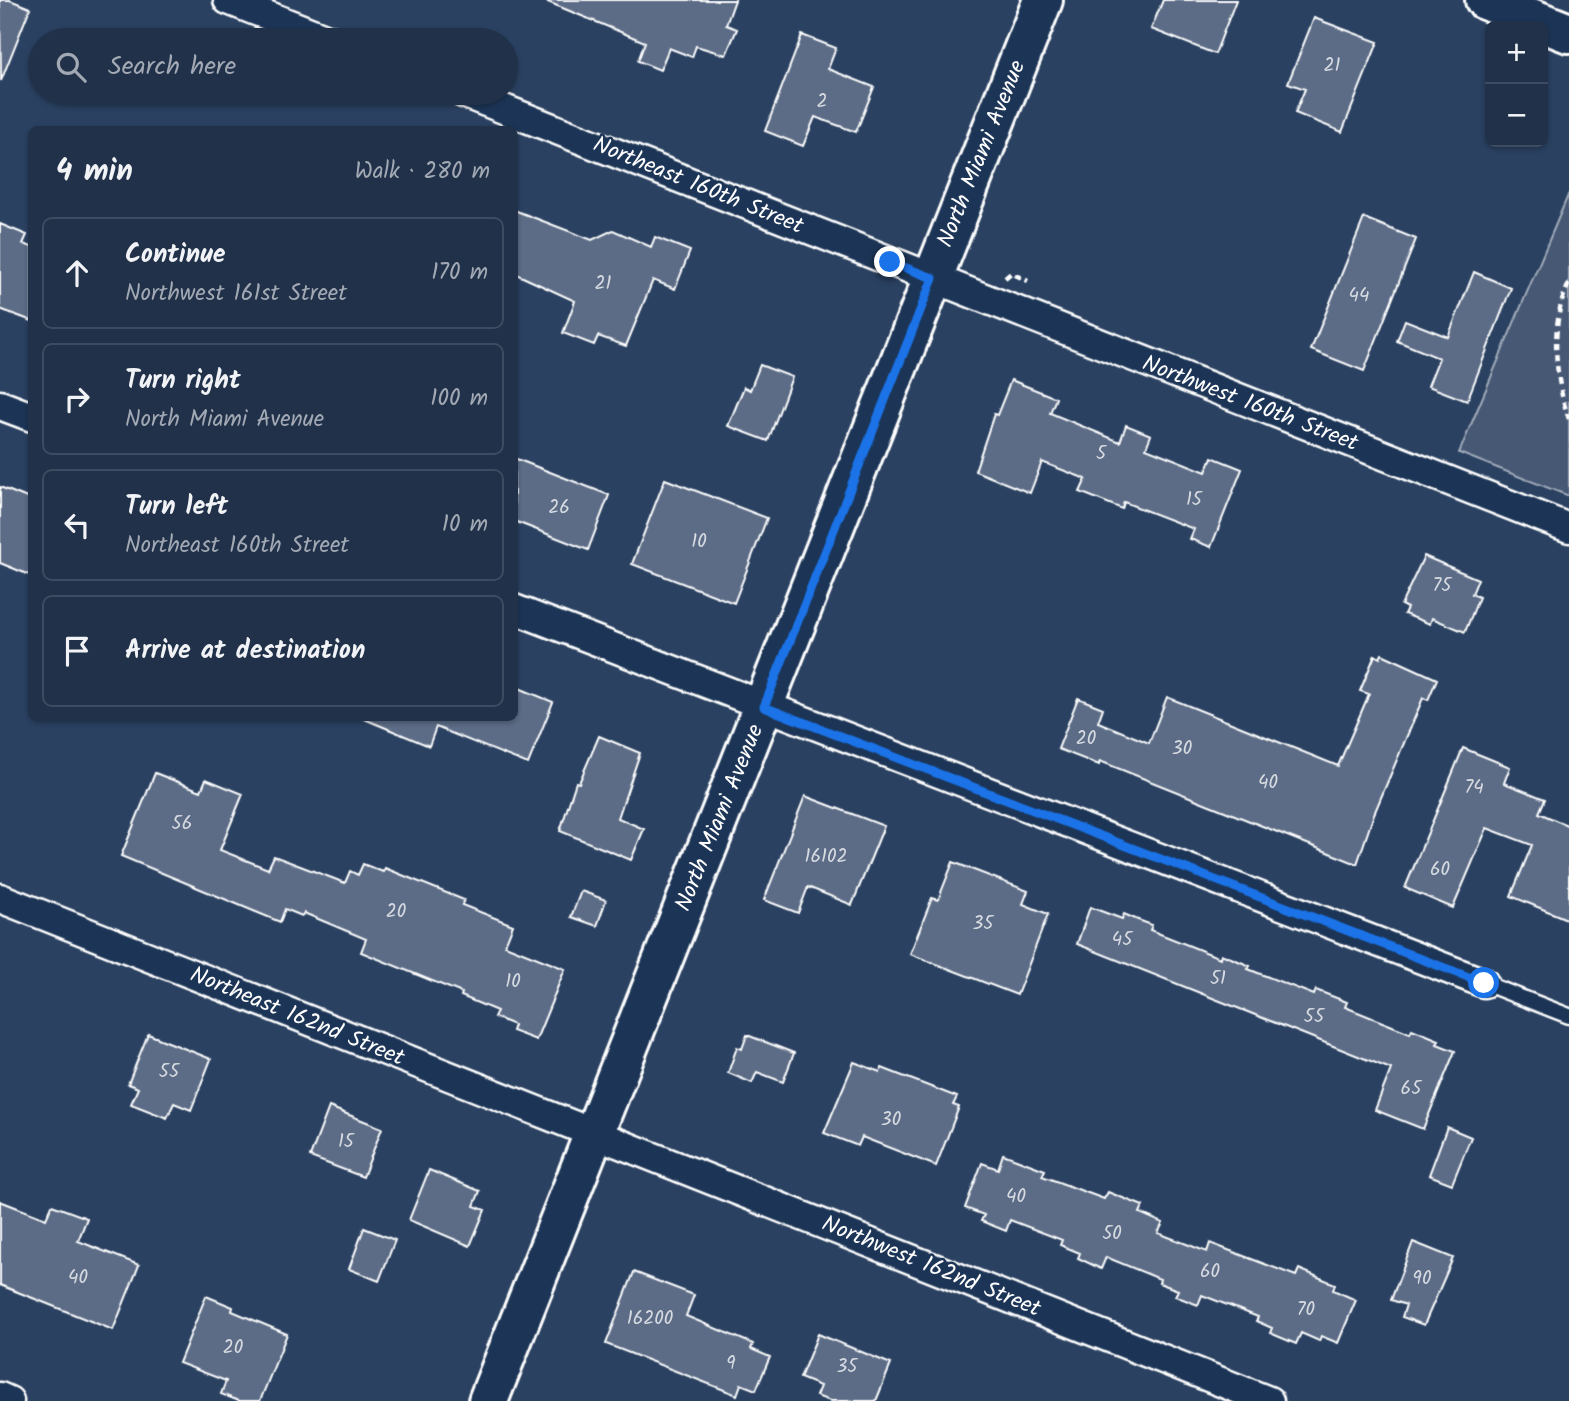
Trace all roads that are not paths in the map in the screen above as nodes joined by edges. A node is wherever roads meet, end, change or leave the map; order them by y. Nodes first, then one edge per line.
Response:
1 (228, 0) edge
2 (1043, 0) edge
3 (1485, 0) edge
4 (299, 28) edge
5 (1569, 33) edge
6 (493, 105) edge
7 (933, 278) junction
8 (0, 405) edge
9 (28, 416) edge
10 (1569, 528) edge
11 (518, 611) edge
12 (764, 707) junction
13 (0, 898) edge
14 (1484, 983) joint
15 (1569, 1016) edge
16 (594, 1134) junction
17 (0, 1397) edge
18 (9, 1401) edge
19 (488, 1401) edge
20 (1269, 1401) edge

1 - 4 street
2 - 7 street, North Miami Avenue
3 - 5 street
6 - 7 street, Northeast 160th Street
7 - 10 street, Northwest 160th Street
7 - 12 street, North Miami Avenue
8 - 9 street
11 - 12 street
12 - 14 street
12 - 16 street, North Miami Avenue
13 - 16 street, Northeast 162nd Street
14 - 15 lane
16 - 19 street, North Miami Avenue
16 - 20 street, Northwest 162nd Street
17 - 18 street

